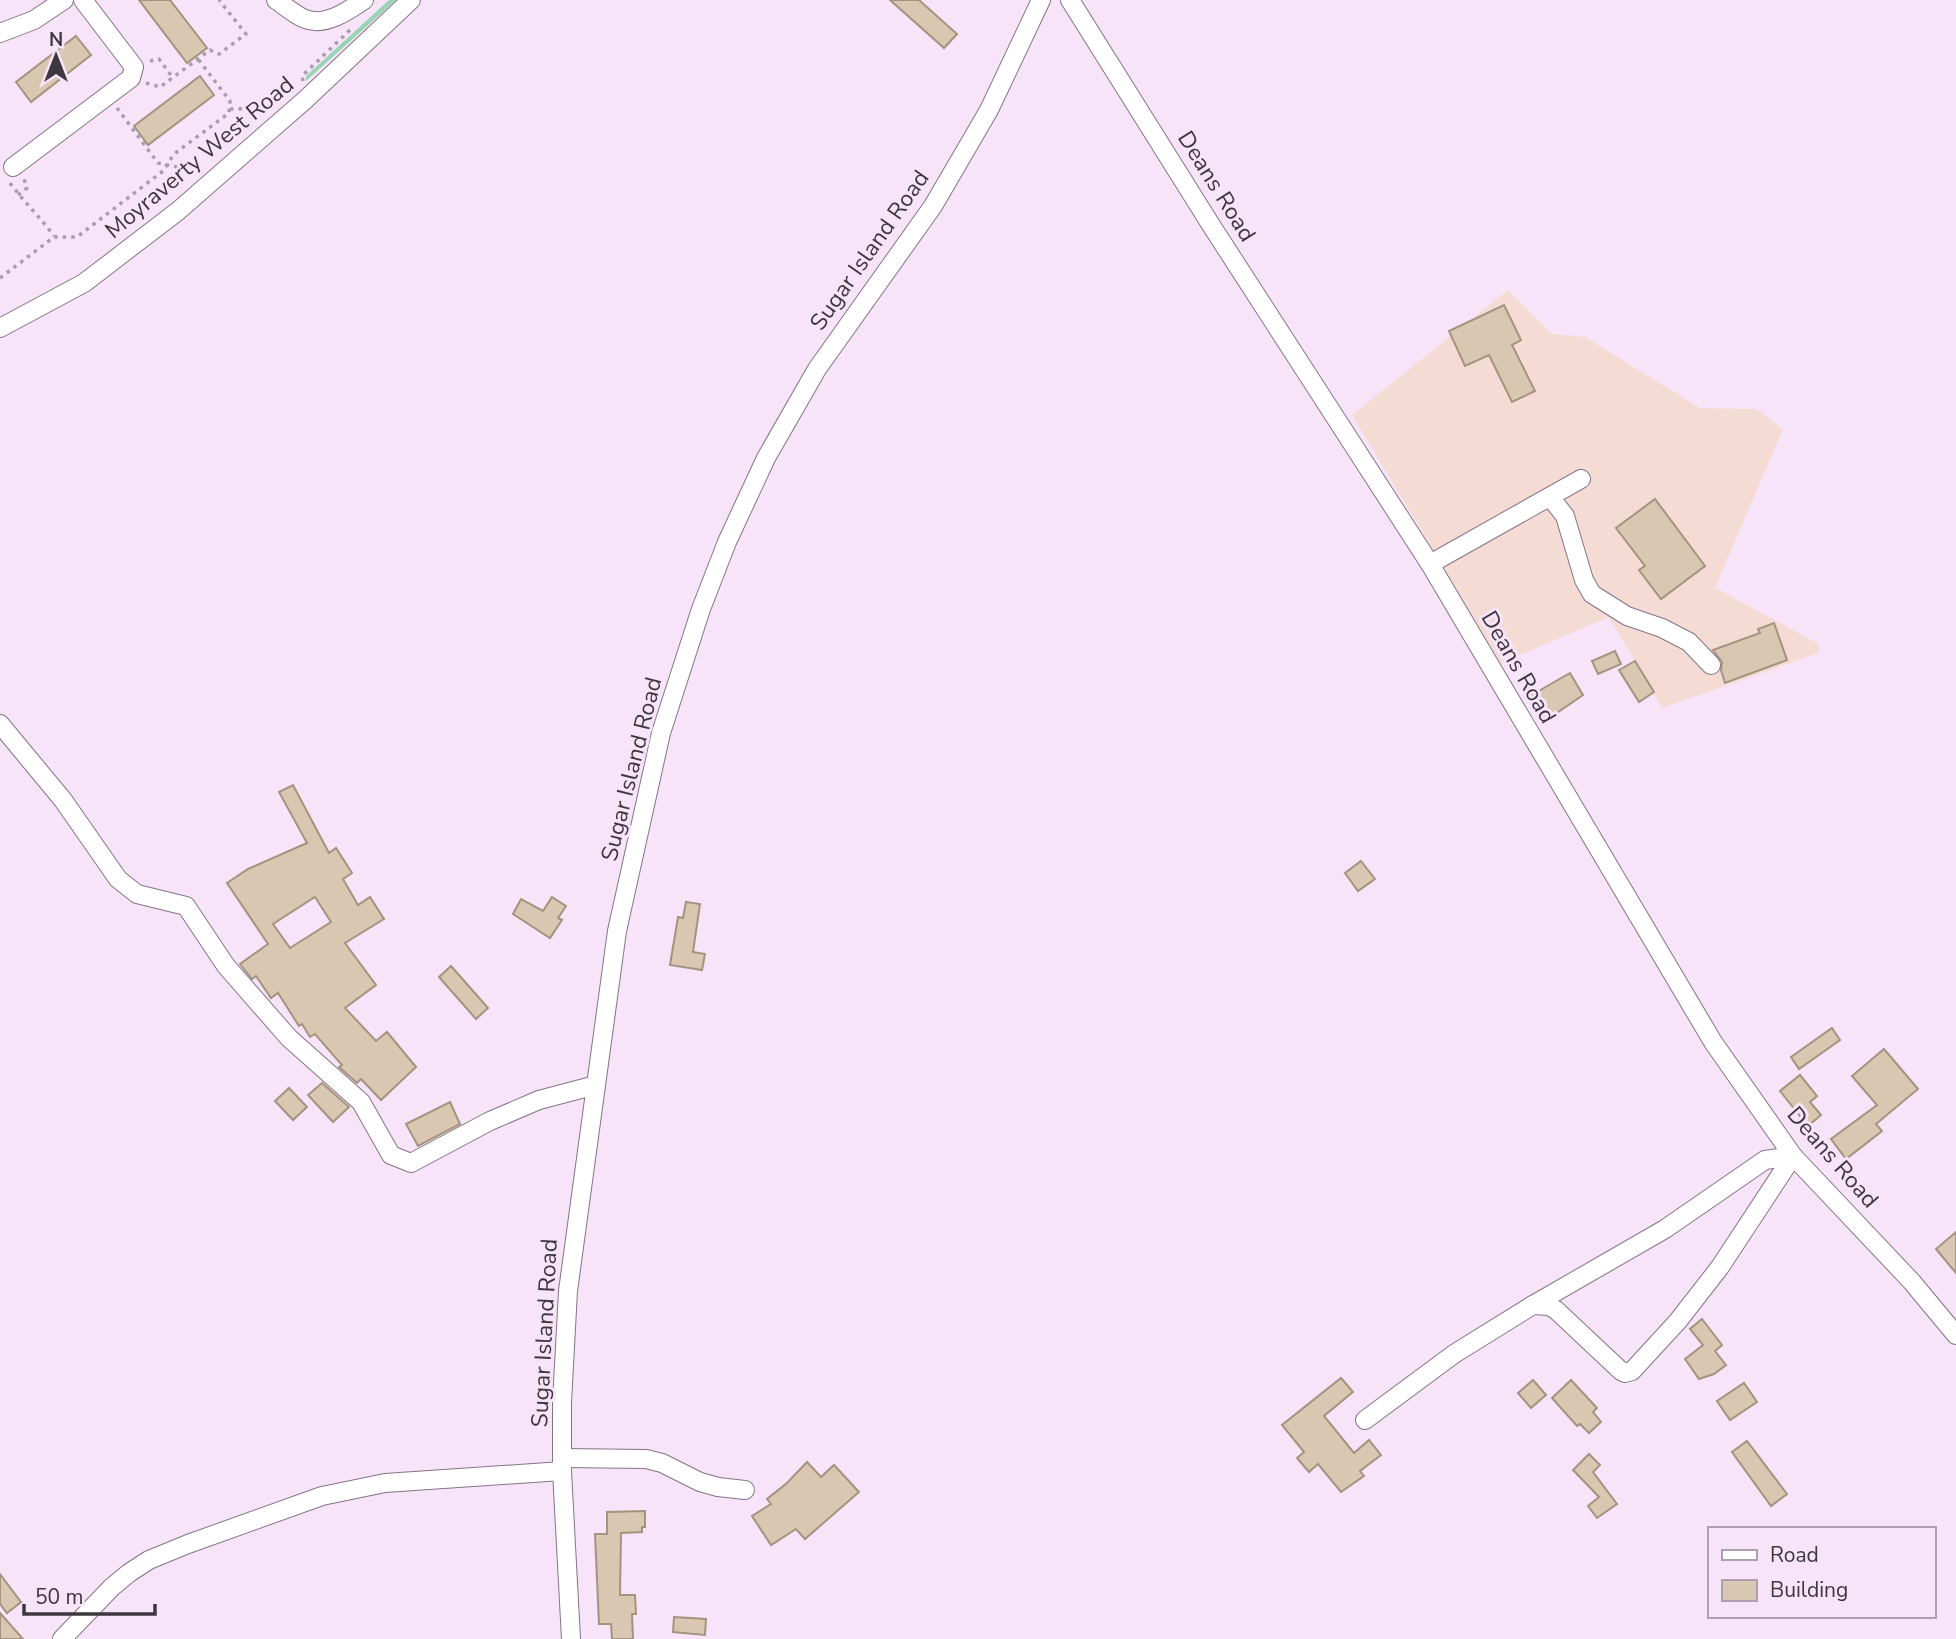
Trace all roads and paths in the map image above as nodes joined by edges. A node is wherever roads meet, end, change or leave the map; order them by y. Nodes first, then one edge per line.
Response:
1 (64, 0) edge
2 (83, 0) edge
3 (219, 0) edge
4 (276, 0) edge
5 (364, 0) edge
6 (411, 0) edge
7 (1041, 0) edge
8 (1070, 0) edge
9 (0, 33) edge
10 (198, 59) junction
11 (132, 72) junction
12 (173, 78) junction
13 (108, 96) junction
14 (230, 109) junction
15 (290, 113) junction
16 (167, 165) junction
17 (10, 173) joint
18 (213, 181) junction
19 (54, 237) junction
20 (0, 278) edge
21 (0, 328) edge
22 (1581, 479) dead end
23 (1550, 496) junction
24 (1430, 565) junction
25 (1711, 665) dead end
26 (0, 724) edge
27 (596, 1085) junction
28 (1793, 1156) junction
29 (1533, 1305) junction
30 (1956, 1335) edge
31 (1365, 1420) dead end
32 (563, 1464) junction
33 (745, 1490) dead end
34 (62, 1639) edge
35 (571, 1639) edge

1 - 9 street
2 - 11 street
3 - 10 path
4 - 5 street
6 - 15 street, Moyraverty West Road
7 - 27 street, Sugar Island Road
8 - 24 street, Deans Road
10 - 12 path
10 - 14 path
11 - 12 path
11 - 12 path
11 - 13 street
13 - 16 path
13 - 17 street
14 - 15 path
14 - 16 path
15 - 18 street, Moyraverty West Road
16 - 18 path
16 - 19 path
17 - 19 path
18 - 21 street, Moyraverty West Road
19 - 20 path
22 - 23 street
23 - 24 street
23 - 25 street
24 - 28 street, Deans Road
26 - 27 street
27 - 32 street, Sugar Island Road
28 - 29 street
28 - 29 street
28 - 30 street, Deans Road
29 - 31 street
32 - 33 street
32 - 34 street
32 - 35 street, Sugar Island Road

